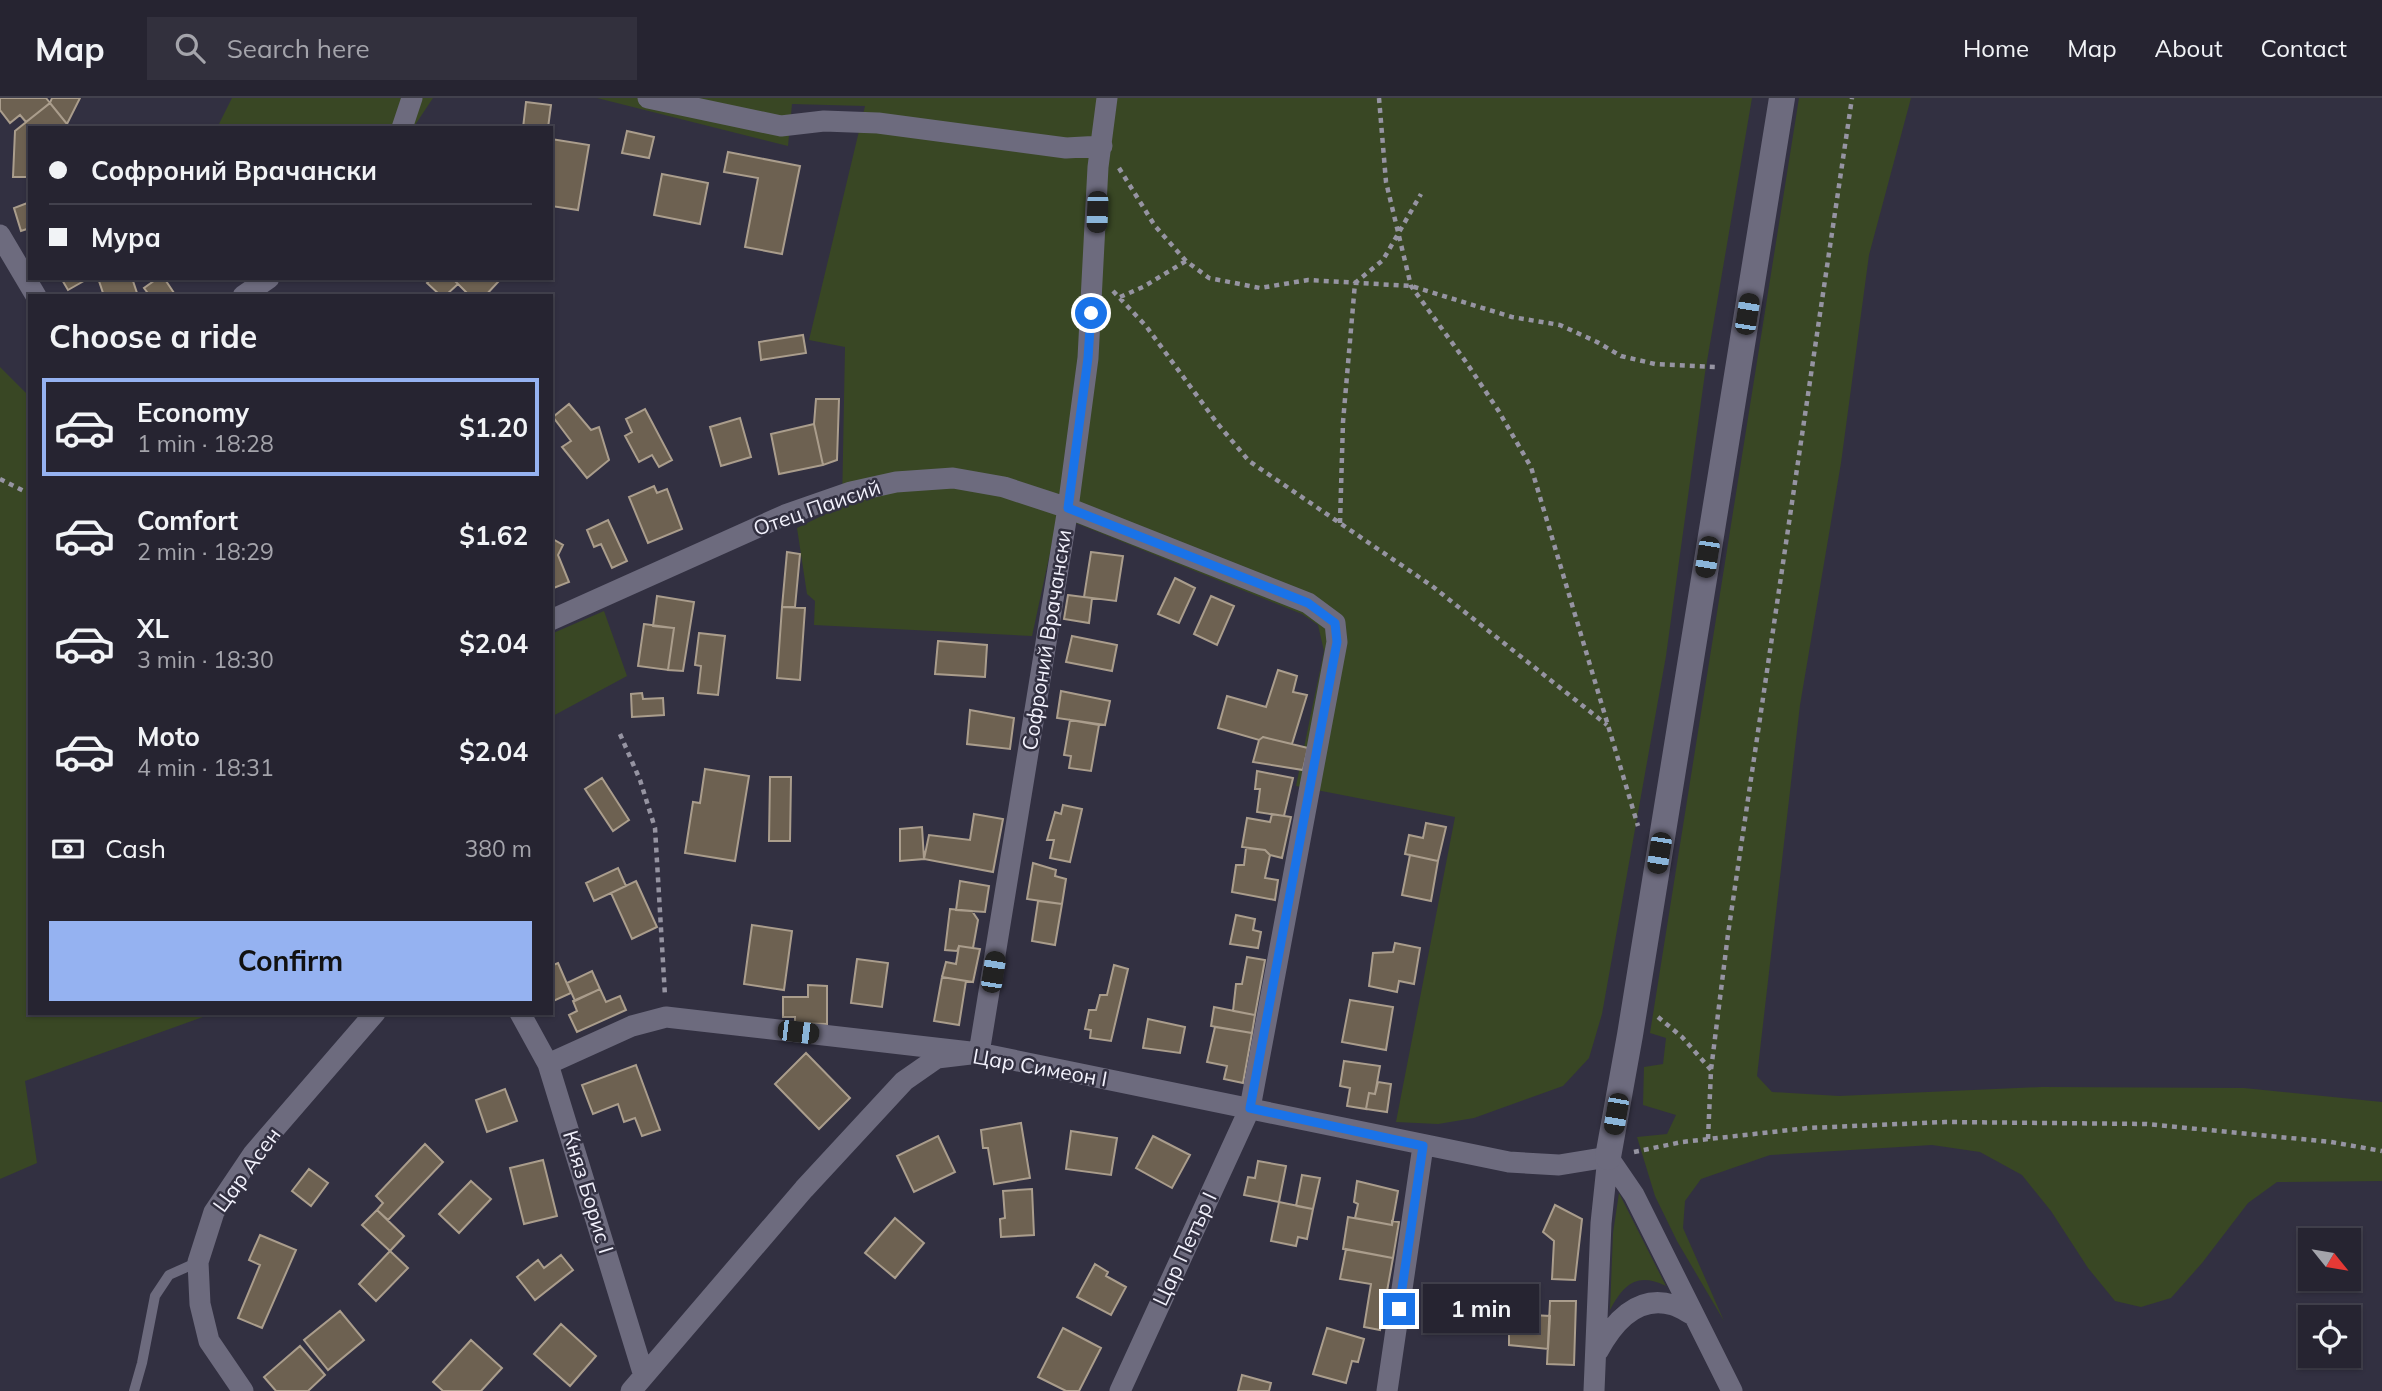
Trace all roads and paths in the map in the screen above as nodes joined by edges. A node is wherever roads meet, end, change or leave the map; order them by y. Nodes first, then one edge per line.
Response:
1 (412, 98) edge
2 (648, 98) edge
3 (1107, 98) edge
4 (1378, 98) edge
5 (1782, 98) edge
6 (1852, 98) edge
7 (403, 126) edge
8 (1101, 146) junction
9 (1421, 194) dead end
10 (0, 234) edge
11 (1399, 234) junction
12 (1186, 261) junction
13 (1094, 269) junction
14 (266, 280) edge
15 (1355, 283) junction
16 (1411, 286) junction
17 (35, 294) edge
18 (246, 294) edge
19 (1120, 298) junction
20 (1738, 368) junction
21 (0, 479) edge
22 (28, 493) edge
23 (1068, 508) junction
24 (1340, 524) junction
25 (553, 619) edge
26 (1607, 726) junction
27 (620, 734) dead end
28 (1639, 828) dead end
29 (1636, 999) junction
30 (374, 1015) edge
31 (521, 1015) edge
32 (666, 1017) junction
33 (979, 1054) junction
34 (548, 1065) junction
35 (1712, 1070) junction
36 (1250, 1108) junction
37 (1708, 1139) junction
38 (1423, 1146) junction
39 (2382, 1151) edge
40 (1608, 1157) junction
41 (198, 1262) junction
42 (1693, 1315) junction
43 (1595, 1356) junction
44 (637, 1383) edge
45 (134, 1391) edge
46 (243, 1391) edge
47 (1120, 1391) edge
48 (1387, 1391) edge
49 (1594, 1391) edge
50 (1732, 1391) edge

1 - 7 street
2 - 8 street
3 - 8 street, Софроний Врачански
4 - 11 path
5 - 20 street
6 - 35 path
8 - 12 path
8 - 13 street, Софроний Врачански
9 - 11 path
10 - 17 street
11 - 15 path
11 - 16 path
12 - 15 path
12 - 19 path
13 - 19 path
13 - 23 street, Софроний Врачански
14 - 18 street
15 - 16 path
15 - 24 path
16 - 20 path
16 - 26 path
19 - 24 path
20 - 29 street
21 - 22 path
23 - 25 street, Отец Паисий
23 - 33 street, Софроний Врачански
23 - 36 street, Отец Паисий
24 - 26 path
26 - 28 path
27 - 32 path
29 - 35 path
29 - 40 street
30 - 41 street, Цар Асен
31 - 34 street, Княз Борис I
32 - 33 street
32 - 34 street
33 - 36 street, Цар Симеон I
33 - 44 street, Цар Симеон I
34 - 44 street, Княз Борис I
35 - 37 path
36 - 38 street, Цар Симеон I
36 - 47 street, Цар Петър I
37 - 39 path
37 - 40 path
38 - 40 street, Цар Симеон I
38 - 48 street
40 - 42 street
40 - 43 street
41 - 45 lane
41 - 46 street, Цар Асен
42 - 43 street
42 - 50 street
43 - 49 street

